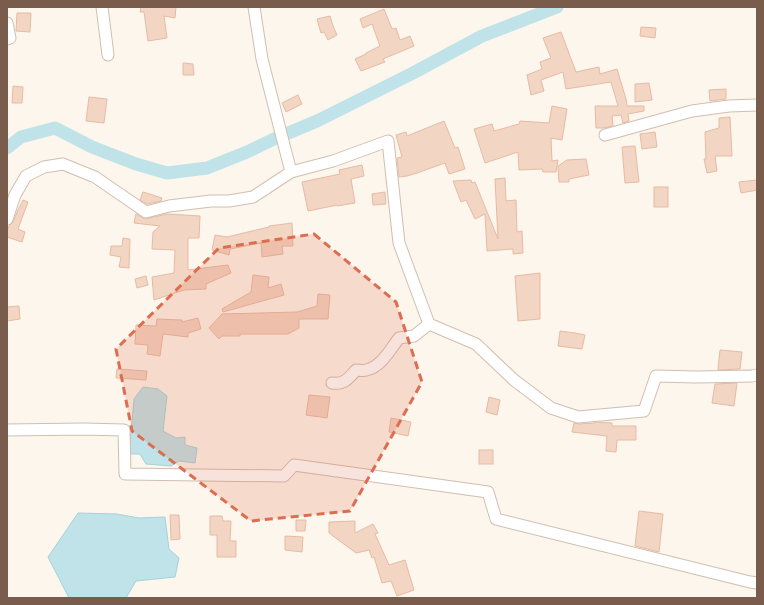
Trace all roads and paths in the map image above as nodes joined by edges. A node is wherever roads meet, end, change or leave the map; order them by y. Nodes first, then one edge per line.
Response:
1 (102, 7) edge
2 (254, 7) edge
3 (7, 23) edge
4 (7, 39) edge
5 (108, 55) dead end
6 (757, 105) edge
7 (605, 135) dead end
8 (291, 172) junction
9 (7, 219) edge
10 (429, 324) junction
11 (757, 375) edge
12 (332, 383) dead end
13 (7, 430) edge
14 (757, 583) edge

1 - 5 street
2 - 8 street
3 - 4 street
6 - 7 street
8 - 9 street
8 - 10 street
10 - 11 street
10 - 12 street
13 - 14 street

